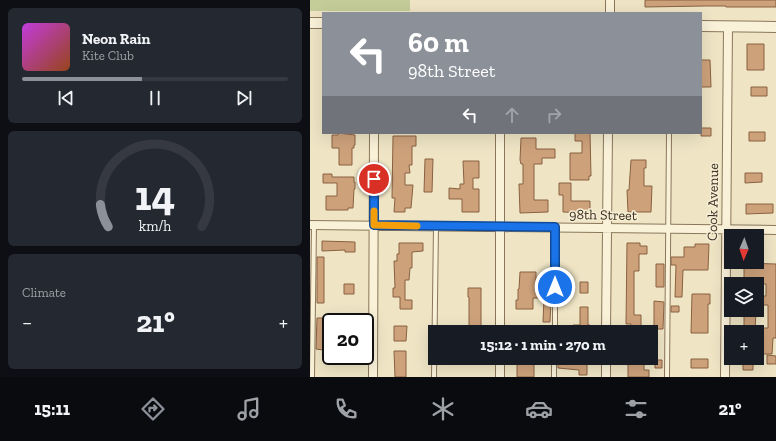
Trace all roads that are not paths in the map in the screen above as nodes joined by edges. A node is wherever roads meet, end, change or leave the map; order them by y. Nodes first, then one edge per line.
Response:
1 (610, 0) edge
2 (610, 12) edge
3 (310, 23) edge
4 (322, 23) edge
5 (702, 26) edge
6 (728, 27) junction
7 (776, 27) edge
8 (374, 134) edge
9 (500, 134) edge
10 (608, 134) edge
11 (669, 134) edge
12 (312, 225) edge
13 (374, 225) junction
14 (436, 226) junction
15 (501, 227) junction
16 (555, 227) junction
17 (607, 228) junction
18 (668, 229) junction
19 (726, 229) edge
20 (724, 230) edge
21 (764, 230) edge
22 (776, 230) edge
23 (726, 269) edge
24 (500, 325) edge
25 (555, 325) edge
26 (606, 325) edge
27 (500, 365) edge
28 (554, 365) edge
29 (606, 365) edge
30 (312, 377) edge
31 (372, 377) edge
32 (434, 377) edge
33 (500, 377) edge
34 (554, 377) edge
35 (606, 377) edge
36 (667, 377) edge
37 (725, 377) edge

1 - 2 street
3 - 4 street
5 - 6 street
6 - 7 street
6 - 19 street, Cook Avenue
8 - 13 street
9 - 15 street
10 - 17 street
11 - 18 lane
12 - 13 street, 98th Street
12 - 30 lane
13 - 14 street, 98th Street
13 - 31 street
14 - 15 street, 98th Street
14 - 32 lane
15 - 16 street, 98th Street
15 - 24 street
16 - 17 street, 98th Street
16 - 25 lane
17 - 18 street, 98th Street
17 - 26 street
18 - 20 street, 98th Street
18 - 36 lane
21 - 22 street, 98th Street
23 - 37 street, Cook Avenue
27 - 33 street
28 - 34 lane
29 - 35 street

